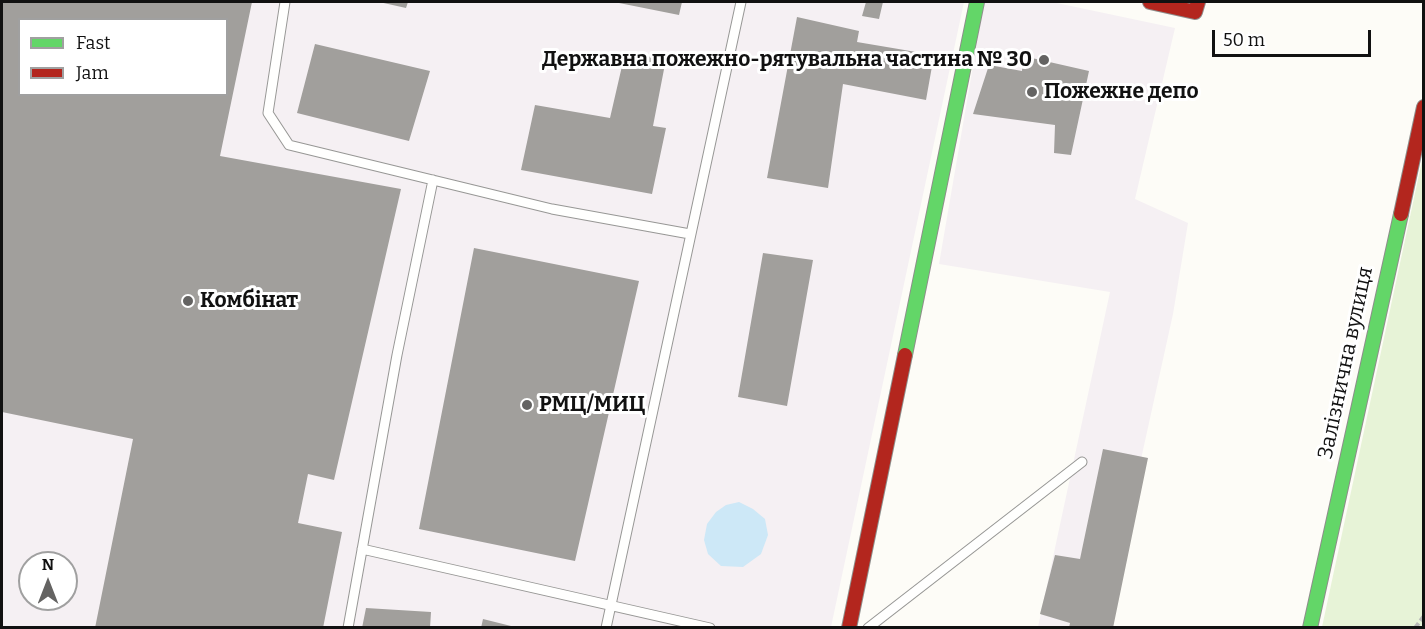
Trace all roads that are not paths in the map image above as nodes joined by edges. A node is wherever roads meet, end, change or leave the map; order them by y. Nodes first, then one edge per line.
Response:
1 (285, 2) edge
2 (741, 2) edge
3 (977, 2) edge
4 (1150, 2) edge
5 (1198, 2) edge
6 (1424, 107) edge
7 (433, 180) junction
8 (690, 234) junction
9 (1082, 462) dead end
10 (362, 549) junction
11 (610, 605) junction
12 (348, 627) edge
13 (606, 627) edge
14 (710, 627) edge
15 (849, 627) edge
16 (868, 627) edge
17 (1310, 627) edge

1 - 7 lane
2 - 8 lane
3 - 15 street
4 - 5 street
6 - 17 street, Залізнична вулиця
7 - 8 lane
7 - 10 lane
8 - 11 lane
9 - 16 lane
10 - 11 lane
10 - 12 lane
11 - 13 lane
11 - 14 lane

